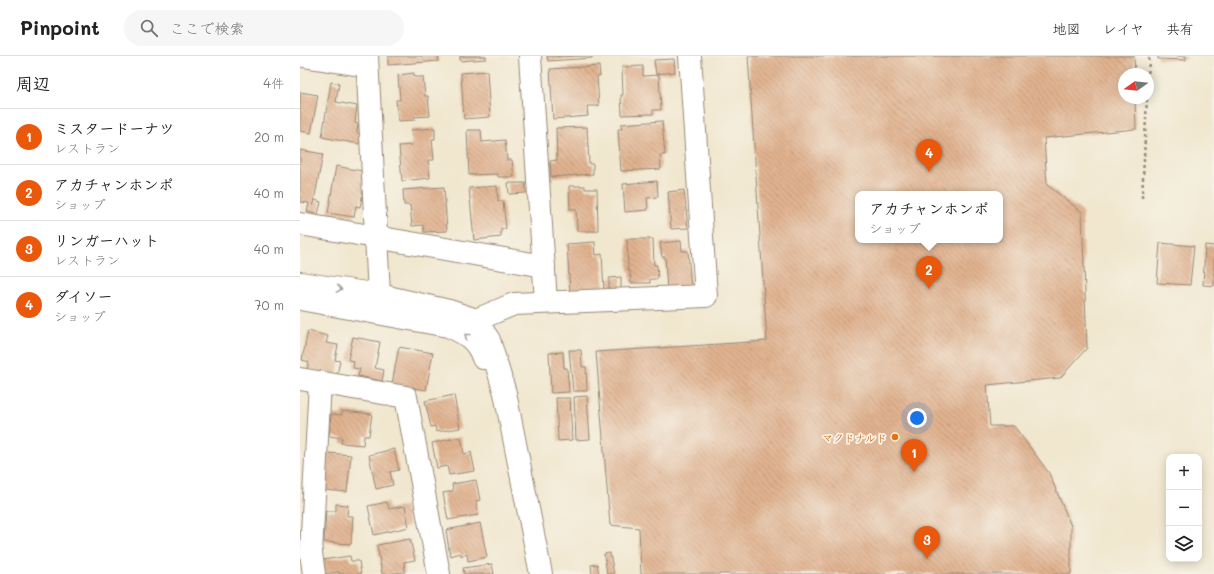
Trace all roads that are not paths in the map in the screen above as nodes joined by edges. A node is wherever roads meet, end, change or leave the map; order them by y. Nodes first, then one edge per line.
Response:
1 (303, 56) edge
2 (530, 56) edge
3 (690, 56) edge
4 (367, 61) edge
5 (300, 224) edge
6 (376, 237) junction
7 (544, 266) junction
8 (300, 283) edge
9 (378, 295) junction
10 (300, 299) edge
11 (546, 302) junction
12 (476, 320) junction
13 (310, 381) edge
14 (314, 574) edge
15 (439, 574) edge
16 (529, 574) edge
17 (541, 574) edge

1 - 4 street
2 - 7 street
3 - 11 street
4 - 6 street
5 - 6 street
6 - 7 street
6 - 9 street
7 - 11 street
8 -> 9 street
9 - 12 street
16 -> 10 street
11 - 12 street
12 - 17 street
13 - 14 street
13 - 15 street

